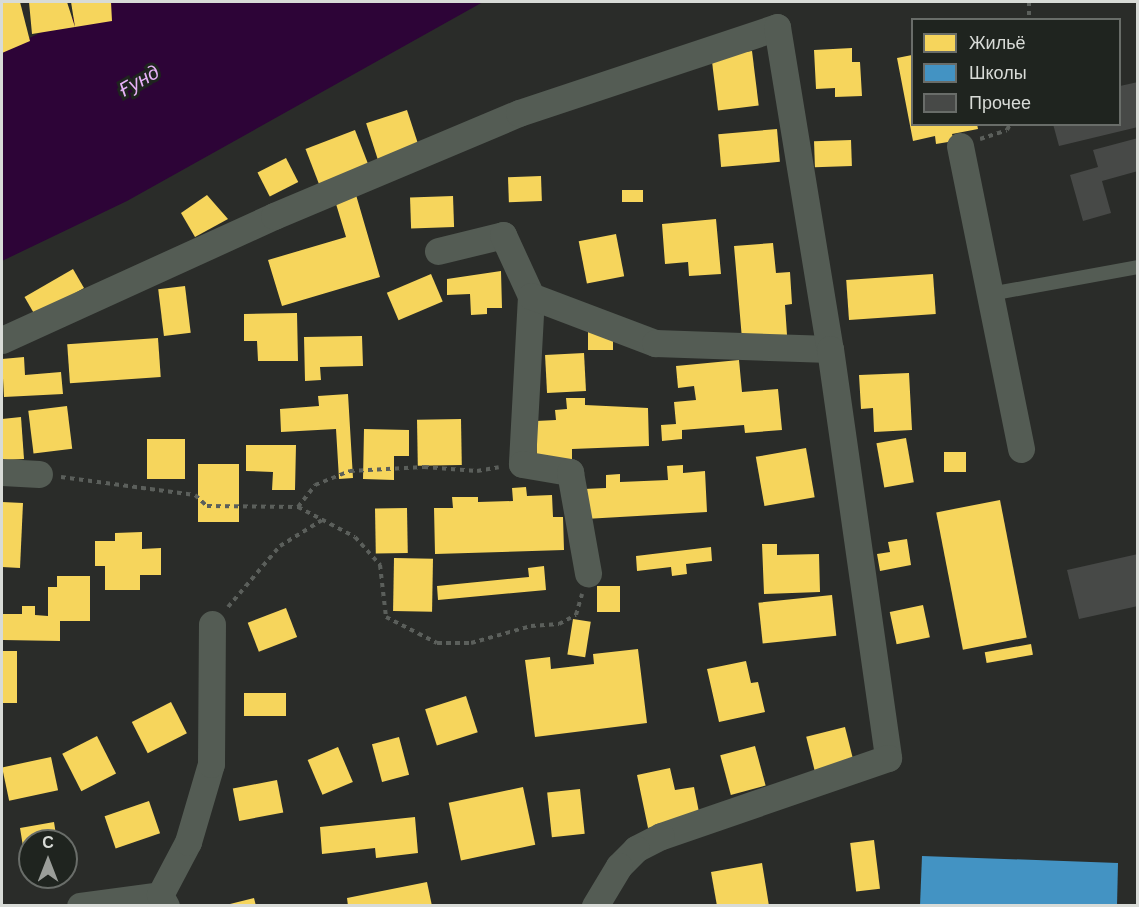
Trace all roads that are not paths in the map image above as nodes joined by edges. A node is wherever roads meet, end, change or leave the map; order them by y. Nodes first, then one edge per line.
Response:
1 (960, 146) road end
2 (438, 251) dead end
3 (1137, 267) edge
4 (990, 294) junction
5 (531, 296) junction
6 (2, 340) edge
7 (830, 349) junction
8 (1021, 450) dead end
9 (2, 472) edge
10 (39, 474) road end
11 (588, 573) road end
12 (212, 624) road end
13 (163, 900) edge
14 (80, 906) edge
15 (596, 906) edge

1 - 4 street
2 - 5 street
3 - 4 lane
4 - 8 street
5 - 7 street
5 - 11 street
6 - 7 street
7 - 15 street
9 - 10 street
12 - 13 street
13 - 14 street

